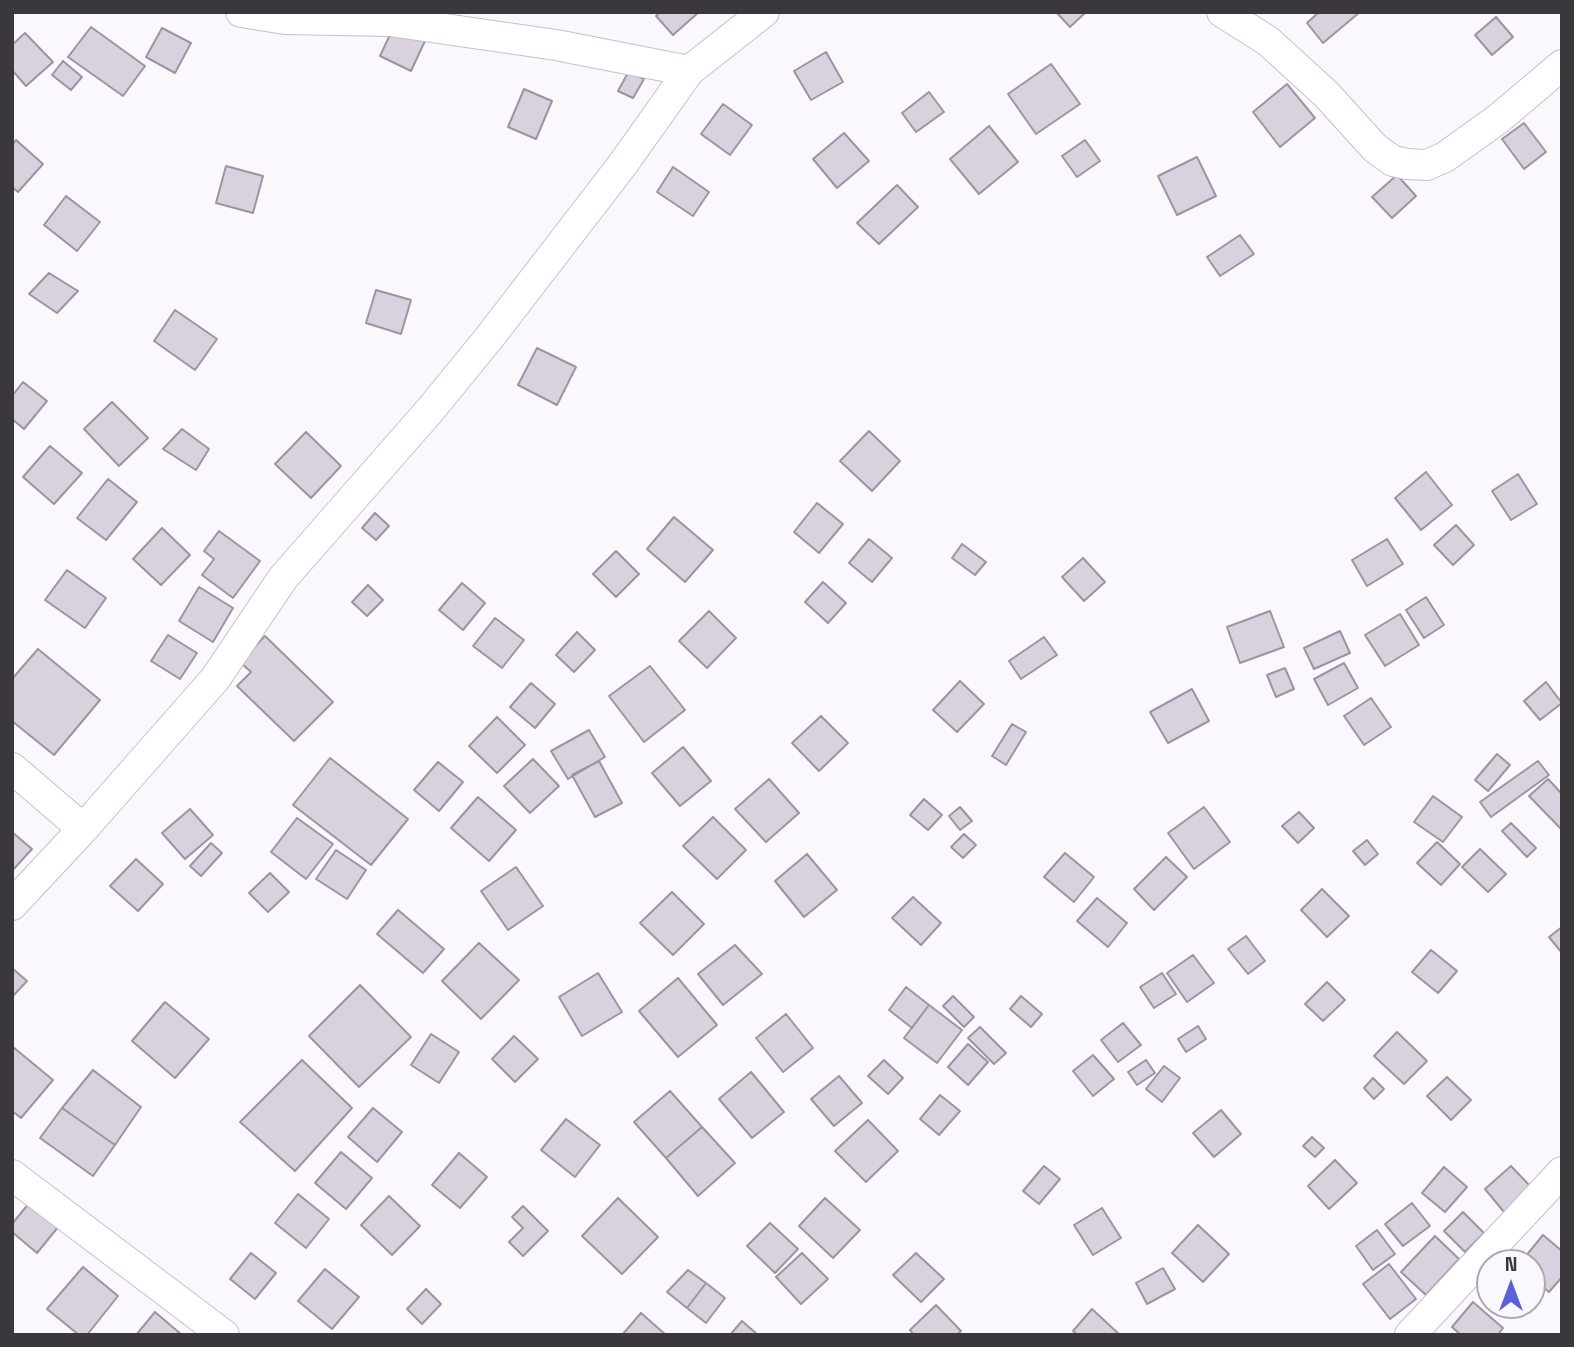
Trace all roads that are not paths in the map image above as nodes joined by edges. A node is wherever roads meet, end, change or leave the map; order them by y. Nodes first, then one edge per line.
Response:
1 (241, 12) edge
2 (764, 12) edge
3 (1223, 12) edge
4 (1562, 65) edge
5 (689, 71) junction
6 (12, 768) edge
7 (83, 829) junction
8 (12, 905) edge
9 (1562, 1172) edge
10 (16, 1184) edge
11 (224, 1335) edge
12 (1410, 1335) edge

1 - 5 street
2 - 5 street
3 - 4 street
5 - 7 street
6 - 7 street
7 - 8 street
9 - 12 street
10 - 11 street

